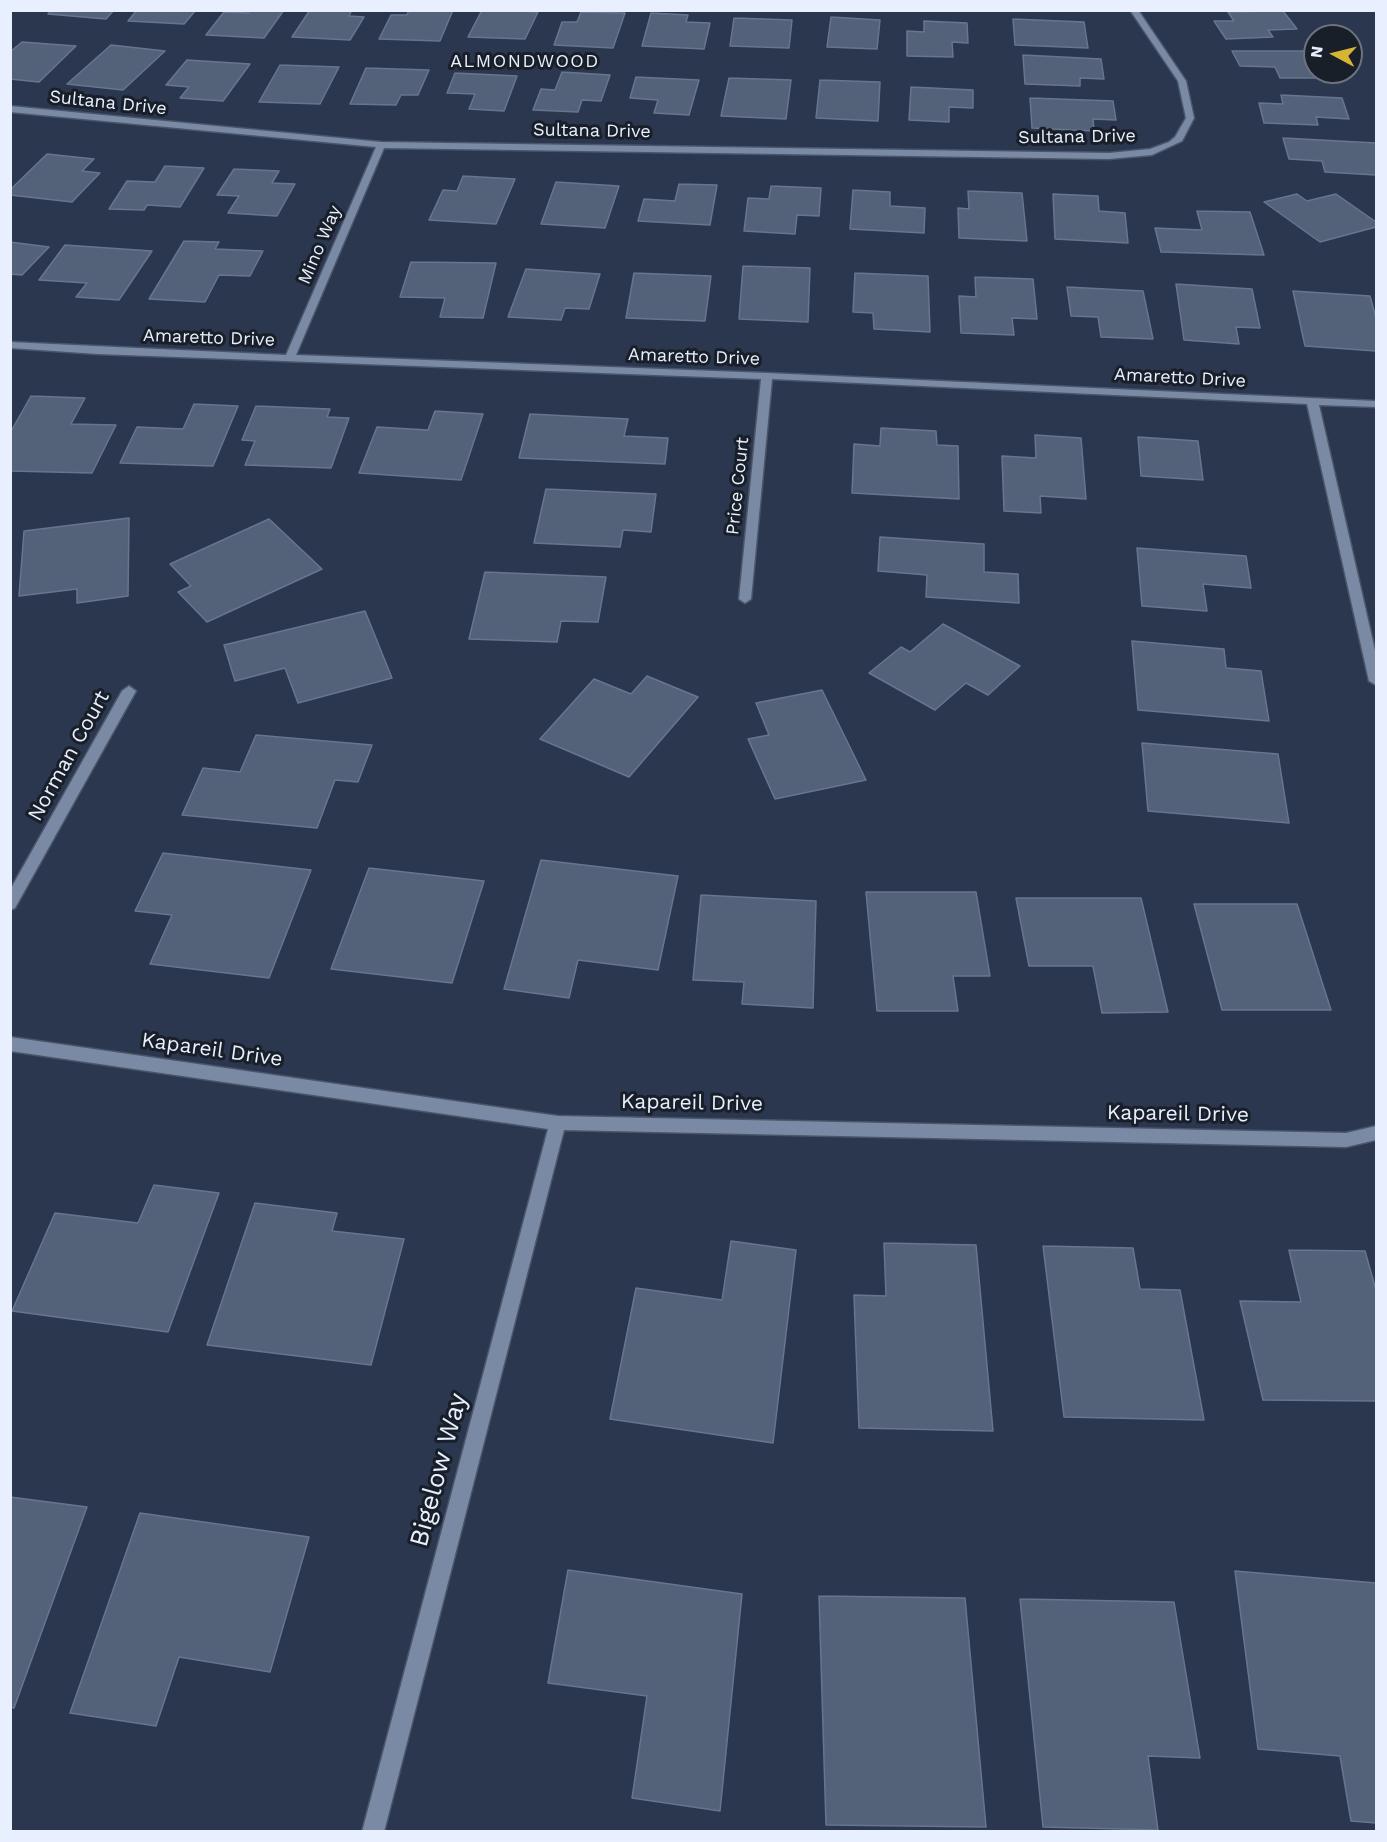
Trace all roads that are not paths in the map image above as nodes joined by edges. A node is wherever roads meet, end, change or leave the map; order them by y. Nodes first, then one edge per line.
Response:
1 (1134, 10) edge
2 (10, 109) edge
3 (381, 145) junction
4 (10, 345) edge
5 (290, 358) junction
6 (767, 376) junction
7 (1312, 400) junction
8 (1377, 404) edge
9 (745, 599) dead end
10 (1377, 681) edge
11 (129, 691) dead end
12 (10, 904) edge
13 (10, 1044) edge
14 (558, 1123) junction
15 (1377, 1133) edge
16 (373, 1832) edge

1 - 3 street, Sultana Drive
2 - 3 street, Sultana Drive
3 - 5 street, Mino Way
4 - 5 street, Amaretto Drive
5 - 6 street, Amaretto Drive
6 - 7 street, Amaretto Drive
6 - 9 street, Price Court
7 - 8 street, Amaretto Drive
7 - 10 street
11 - 12 street, Norman Court
13 - 14 street, Kapareil Drive
14 - 15 street, Kapareil Drive
14 - 16 street, Bigelow Way

